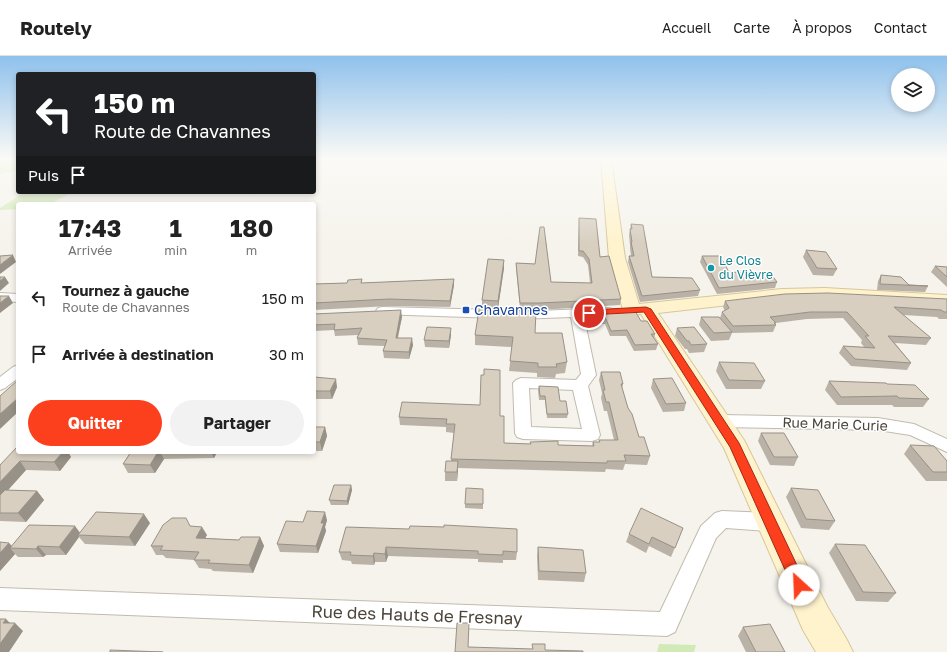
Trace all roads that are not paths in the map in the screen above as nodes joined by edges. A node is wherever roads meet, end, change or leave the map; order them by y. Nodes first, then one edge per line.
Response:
1 (609, 187) edge
2 (0, 297) edge
3 (16, 298) edge
4 (947, 300) edge
5 (639, 310) junction
6 (368, 312) edge
7 (577, 313) junction
8 (16, 372) edge
9 (580, 384) junction
10 (0, 385) edge
11 (720, 421) junction
12 (947, 446) edge
13 (769, 522) junction
14 (0, 599) edge
15 (835, 652) edge

1 - 5 street
2 - 3 street
4 - 5 street
5 - 7 street
5 - 11 street
6 - 7 street
7 - 9 street
8 - 10 street
9 - 9 street
11 - 12 street, Rue Marie Curie
11 - 13 street
13 - 14 street, Rue des Hauts de Fresnay
13 - 15 street

